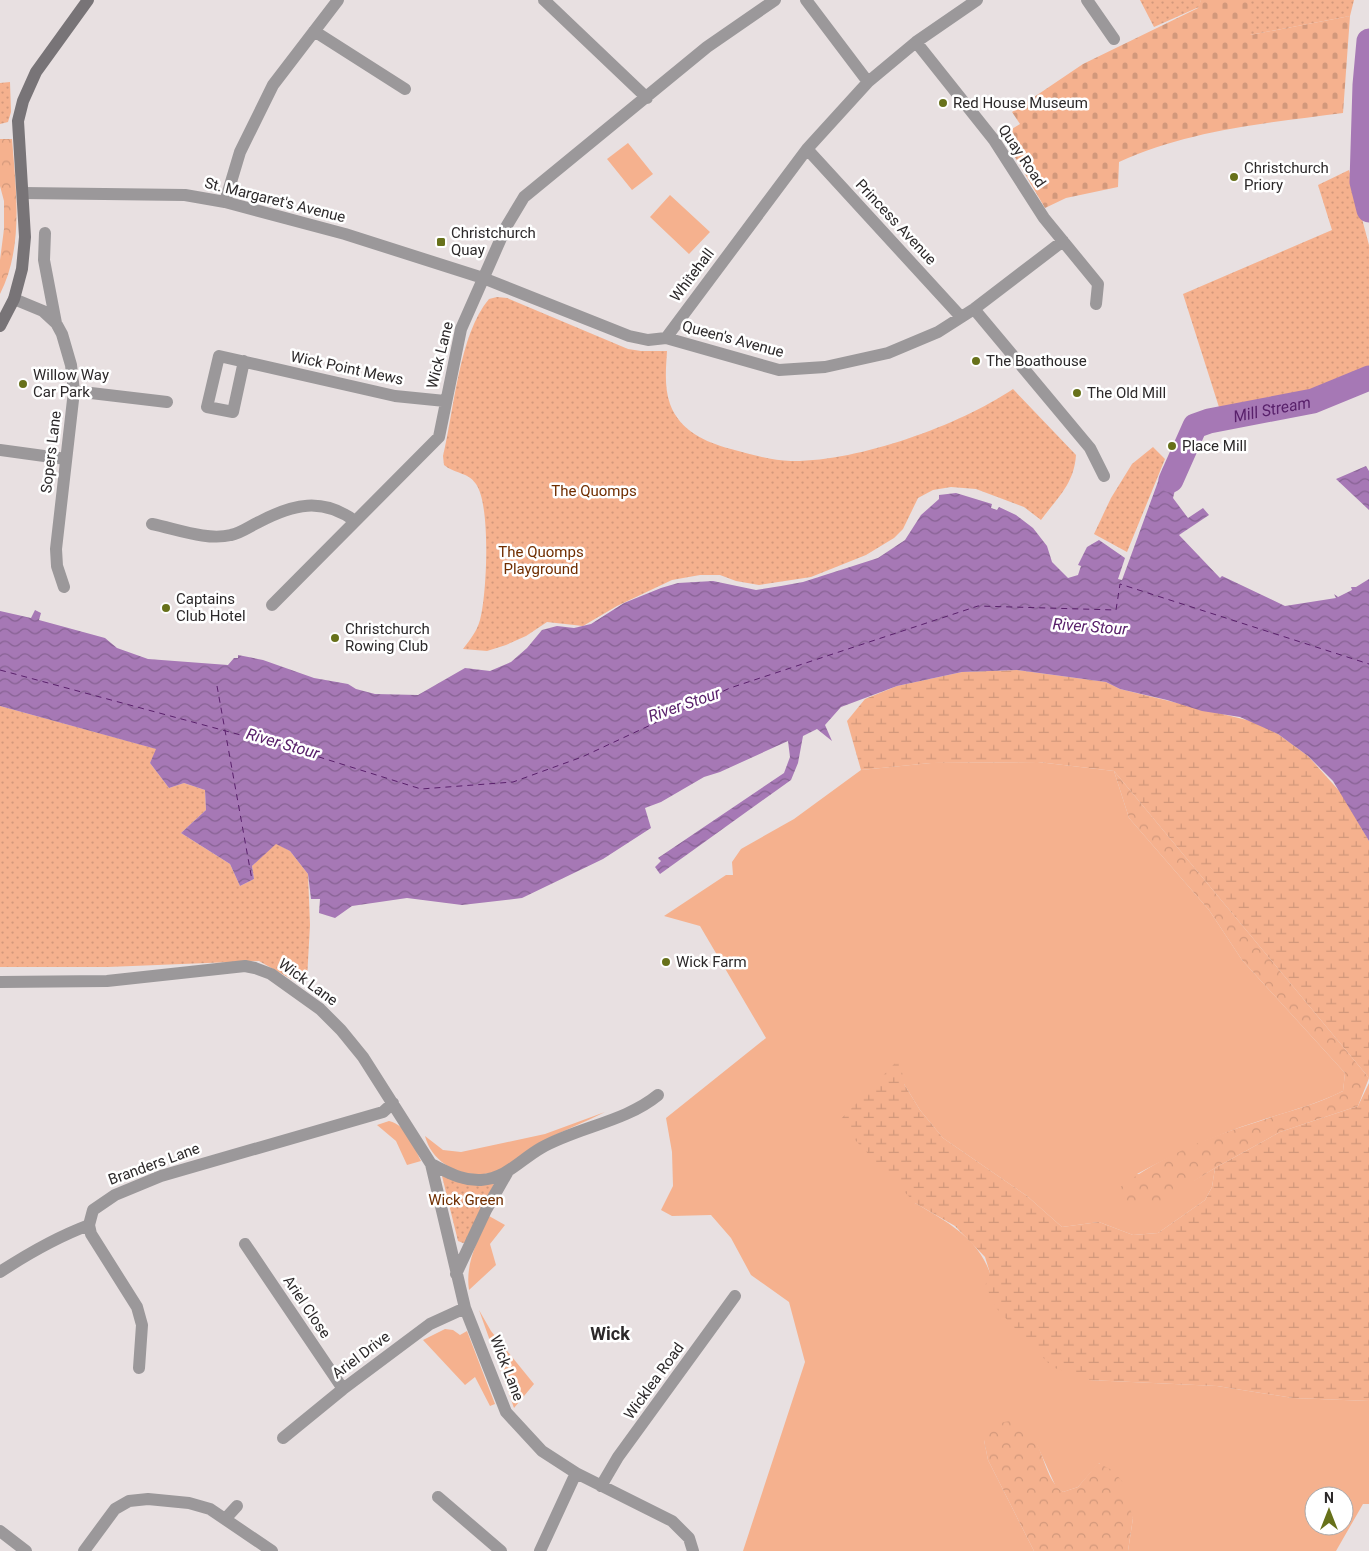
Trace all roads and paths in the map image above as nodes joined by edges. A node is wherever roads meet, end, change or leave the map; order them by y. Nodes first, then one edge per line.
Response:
1 (88, 0) edge
2 (338, 0) edge
3 (544, 0) edge
4 (775, 0) edge
5 (806, 0) edge
6 (977, 0) edge
7 (1087, 0) edge
8 (314, 31) junction
9 (1114, 39) dead end
10 (916, 42) junction
11 (868, 82) junction
12 (405, 89) dead end
13 (647, 98) junction
14 (807, 149) junction
15 (23, 193) junction
16 (225, 202) junction
17 (44, 233) dead end
18 (1063, 241) junction
19 (483, 278) junction
20 (14, 300) junction
21 (1096, 304) dead end
22 (974, 310) junction
23 (961, 317) junction
24 (56, 323) junction
25 (0, 326) edge
26 (666, 338) junction
27 (244, 362) dead end
28 (74, 391) junction
29 (445, 401) junction
30 (167, 402) dead end
31 (0, 450) edge
32 (66, 458) junction
33 (1104, 476) dead end
34 (355, 520) junction
35 (152, 524) dead end
36 (64, 587) dead end
37 (272, 605) dead end
38 (0, 982) edge
39 (658, 1095) dead end
40 (393, 1103) junction
41 (431, 1164) junction
42 (507, 1173) junction
43 (89, 1225) junction
44 (245, 1244) dead end
45 (0, 1272) edge
46 (456, 1274) junction
47 (735, 1296) dead end
48 (465, 1308) junction
49 (139, 1368) dead end
50 (343, 1388) junction
51 (283, 1438) dead end
52 (576, 1473) junction
53 (601, 1486) junction
54 (438, 1497) dead end
55 (237, 1506) dead end
56 (226, 1518) junction
57 (0, 1531) edge
58 (26, 1551) edge
59 (84, 1551) edge
60 (272, 1551) edge
61 (501, 1551) edge
62 (540, 1551) edge
63 (693, 1551) edge

1 - 15 street
2 - 8 street
3 - 13 street
4 - 13 street, Wick Lane
5 - 11 street
6 - 10 street, Whitehall
7 - 9 street
8 - 12 street
8 - 16 street
10 - 11 street, Whitehall
10 - 18 street, Quay Road
11 - 14 street, Whitehall
13 - 19 street, Wick Lane
14 - 23 street, Princess Avenue
14 - 26 street, Whitehall
15 - 16 street, St. Margaret's Avenue
15 - 20 street
16 - 19 street, St. Margaret's Avenue
17 - 24 street, Sopers Lane
18 - 21 street, Quay Road
18 - 22 street
19 - 26 street
19 - 29 street, Wick Lane
20 - 24 street
20 - 25 street
22 - 23 street
22 - 33 street
23 - 26 street, Queen's Avenue
24 - 28 street, Sopers Lane
27 - 29 street, Wick Point Mews
28 - 30 street
28 - 32 street, Sopers Lane
29 - 34 street, Wick Lane
31 - 32 street
32 - 36 street, Sopers Lane
34 - 35 street
34 - 37 street, Wick Lane
38 - 40 street, Wick Lane
39 - 42 street
40 - 41 street, Wick Lane
40 - 43 street, Branders Lane
41 - 42 street
41 - 46 street, Wick Lane
42 - 46 street
43 - 45 street
43 - 49 street
44 - 50 street, Ariel Close
46 - 48 street, Wick Lane
47 - 53 street, Wicklea Road
48 - 50 street, Ariel Drive
48 - 52 street, Wick Lane
50 - 51 street, Ariel Drive
52 - 53 street, Wick Lane
52 - 62 street
53 - 63 street, Wick Lane
54 - 61 street
55 - 56 street
56 - 59 street
56 - 60 street
57 - 58 street

